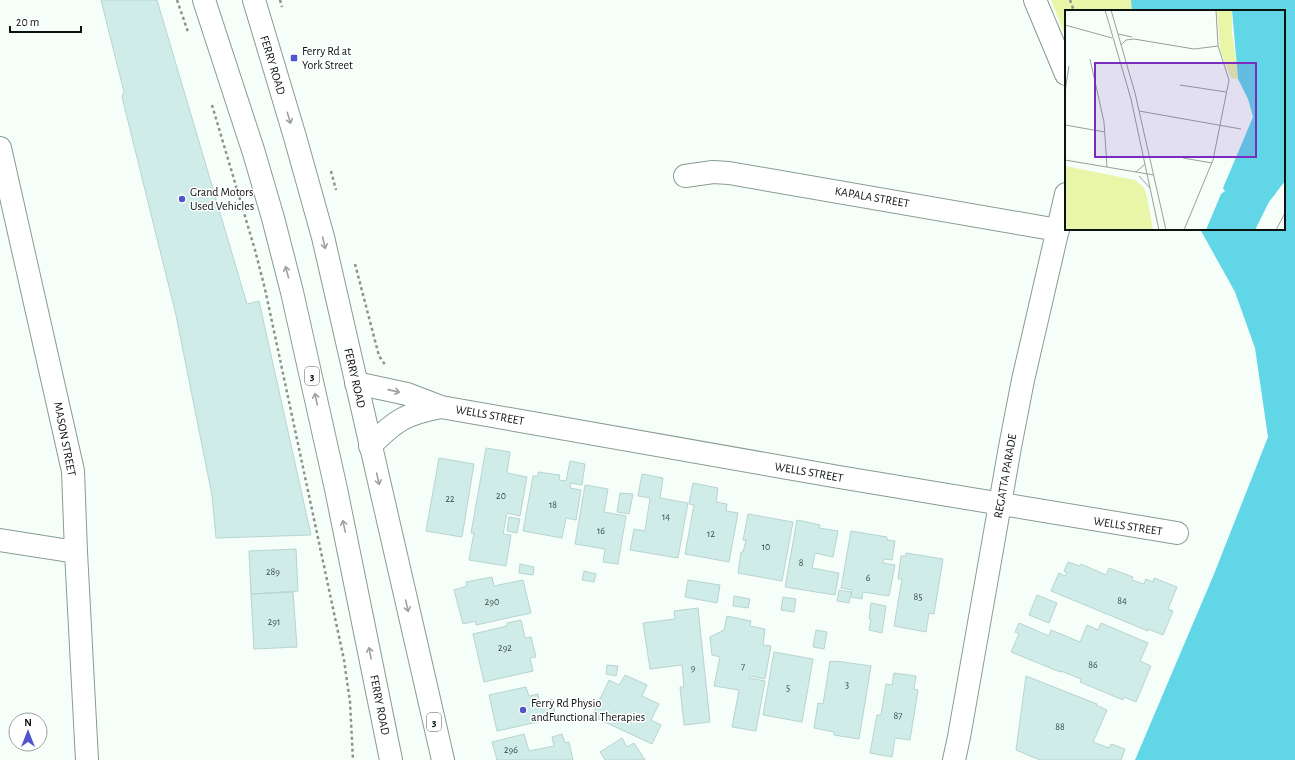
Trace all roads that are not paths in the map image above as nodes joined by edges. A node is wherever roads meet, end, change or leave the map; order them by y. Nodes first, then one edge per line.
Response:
1 (204, 0) edge
2 (254, 0) edge
3 (1035, 0) edge
4 (1065, 72) edge
5 (0, 148) edge
6 (685, 176) dead end
7 (1065, 198) edge
8 (1058, 230) junction
9 (356, 383) junction
10 (441, 407) junction
11 (370, 446) junction
12 (999, 505) junction
13 (1177, 533) dead end
14 (0, 540) edge
15 (76, 552) junction
16 (87, 760) edge
17 (391, 760) edge
18 (443, 760) edge
19 (954, 760) edge

17 -> 1 street, FERRY ROAD / 3
2 -> 9 street, FERRY ROAD / 3
3 - 4 street
5 - 15 street, MASON STREET
6 - 8 street, KAPALA STREET
7 - 8 street, REGATTA PARADE
8 - 12 street, REGATTA PARADE
9 -> 10 street, WELLS STREET
9 - 11 street, FERRY ROAD / 3
10 - 11 street, WELLS STREET
10 - 12 street, WELLS STREET
11 -> 18 street, FERRY ROAD / 3
12 - 13 street, WELLS STREET
12 - 19 street, REGATTA PARADE
14 - 15 street
15 - 16 street, MASON STREET

